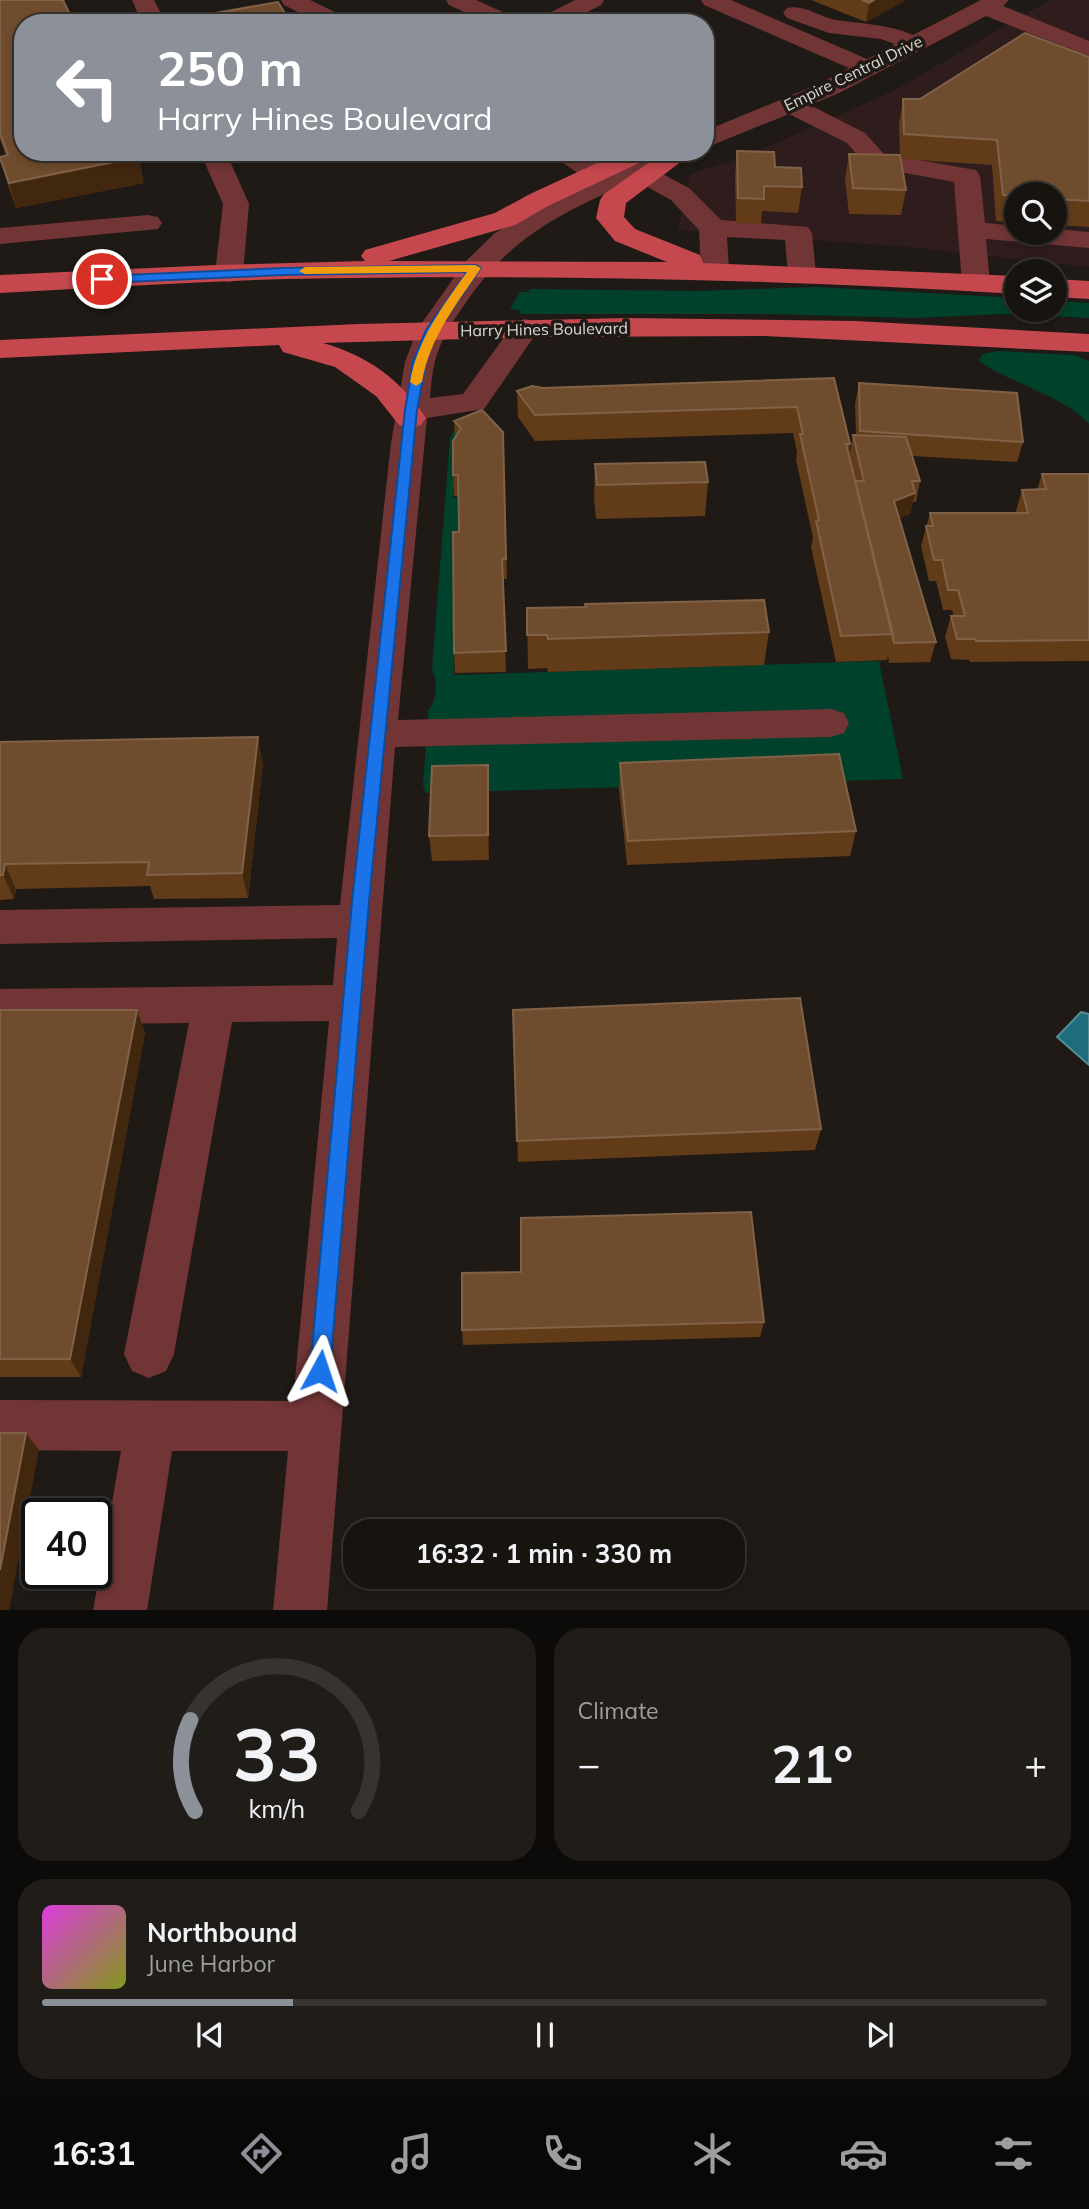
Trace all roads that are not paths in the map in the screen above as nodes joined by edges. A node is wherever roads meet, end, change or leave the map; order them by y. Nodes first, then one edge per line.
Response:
1 (292, 0) edge
2 (457, 0) edge
3 (508, 0) edge
4 (593, 0) edge
5 (712, 0) edge
6 (762, 0) edge
7 (992, 3) edge
8 (484, 12) junction
9 (321, 14) edge
10 (488, 14) edge
11 (564, 14) edge
12 (914, 44) junction
13 (1089, 48) edge
14 (868, 68) junction
15 (790, 105) junction
16 (714, 136) edge
17 (217, 161) edge
18 (577, 161) edge
19 (651, 161) edge
20 (644, 164) edge
21 (601, 177) junction
22 (148, 223) dead end
23 (713, 228) junction
24 (972, 230) junction
25 (0, 236) edge
26 (1089, 240) edge
27 (475, 268) junction
28 (715, 270) junction
29 (284, 271) junction
30 (229, 274) junction
31 (802, 274) junction
32 (976, 283) junction
33 (0, 284) edge
34 (1004, 284) edge
35 (1067, 289) edge
36 (1089, 290) edge
37 (525, 328) junction
38 (432, 330) junction
39 (235, 338) junction
40 (1089, 342) edge
41 (0, 349) edge
42 (411, 414) junction
43 (831, 723) dead end
44 (377, 734) junction
45 (359, 921) junction
46 (0, 927) edge
47 (352, 1003) junction
48 (214, 1004) junction
49 (0, 1007) edge
50 (149, 1354) dead end
51 (0, 1425) edge
52 (151, 1425) junction
53 (315, 1426) junction
54 (120, 1610) edge
55 (300, 1610) edge

1 - 9 street
2 - 8 street
3 - 8 street
4 - 11 street
5 - 14 street
6 - 12 street
7 - 12 street, Empire Central Drive
7 - 13 street
8 - 10 street
12 - 14 street, Empire Central Drive
14 - 15 street, Empire Central Drive
15 - 16 street, Empire Central Drive
15 - 24 street
17 - 30 street
18 - 21 street
19 - 21 street
20 - 21 main road
20 - 23 street
20 - 28 main road
21 - 27 street
21 - 29 main road
22 - 25 street
23 - 28 street
23 - 31 street
24 - 26 street
24 - 32 street
27 - 28 main road
27 - 29 main road
27 - 38 street
28 - 31 main road
29 - 30 main road
30 - 33 main road
31 - 32 main road
32 - 34 main road
35 - 36 main road
37 - 38 main road, Harry Hines Boulevard
37 - 40 main road, Harry Hines Boulevard
37 - 42 street
38 - 39 main road, Harry Hines Boulevard
38 - 42 street
39 - 41 main road, Harry Hines Boulevard
39 - 42 main road
42 - 44 street
43 - 44 street
44 - 45 street
45 - 46 street
45 - 47 street
47 - 48 street
47 - 53 street
48 - 49 street
48 - 50 street
51 - 52 street
52 - 53 street
52 - 54 street
53 - 55 street

